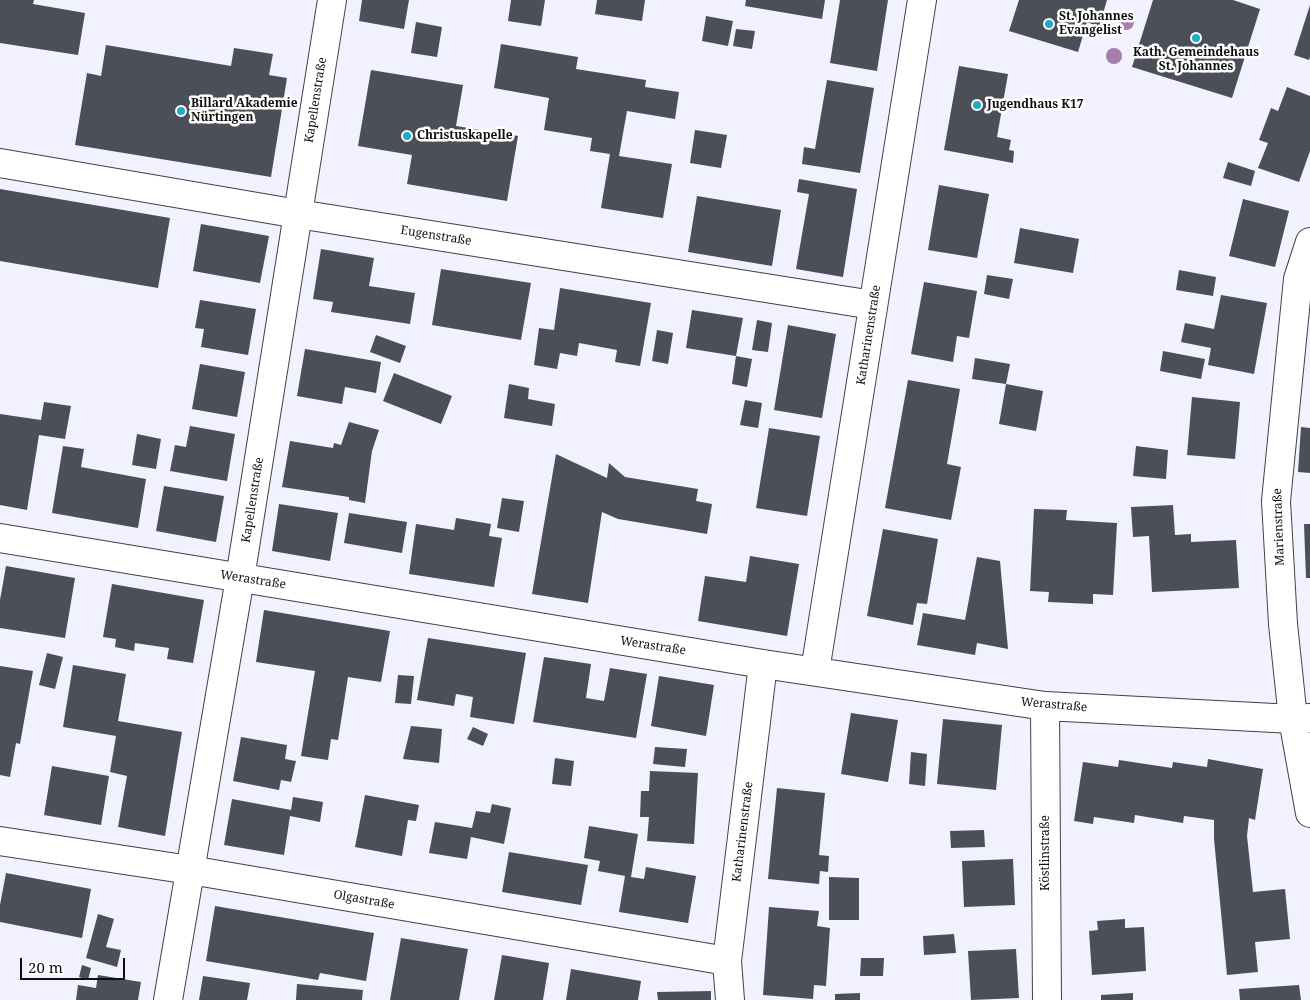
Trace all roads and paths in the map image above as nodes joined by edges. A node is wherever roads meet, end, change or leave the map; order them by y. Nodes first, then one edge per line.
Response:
1 (332, 0) edge
2 (922, 0) edge
3 (0, 163) edge
4 (298, 214) junction
5 (1310, 242) edge
6 (873, 305) junction
7 (0, 538) edge
8 (240, 578) junction
9 (763, 664) junction
10 (815, 671) junction
11 (1045, 706) junction
12 (1302, 718) edge
13 (1310, 813) edge
14 (0, 841) edge
15 (190, 870) junction
16 (728, 961) junction
17 (168, 1000) edge
18 (730, 1000) edge
19 (1047, 1000) edge

1 - 4 street, Kapellenstraße
2 - 6 street, Katharinenstraße
3 - 4 street, Eugenstraße
4 - 6 street, Eugenstraße
4 - 8 street, Kapellenstraße
5 - 12 street, Marienstraße
6 - 10 street, Katharinenstraße
7 - 8 street, Werastraße
8 - 9 street, Werastraße
8 - 15 street, Kapellenstraße
9 - 10 street, Werastraße
9 - 16 street, Katharinenstraße
10 - 11 street, Werastraße
11 - 12 street, Werastraße
11 - 19 street, Köstlinstraße
12 - 13 street, Marienstraße
14 - 15 street, Olgastraße
15 - 16 street, Olgastraße
15 - 17 street, Kapellenstraße
16 - 18 street, Katharinenstraße

